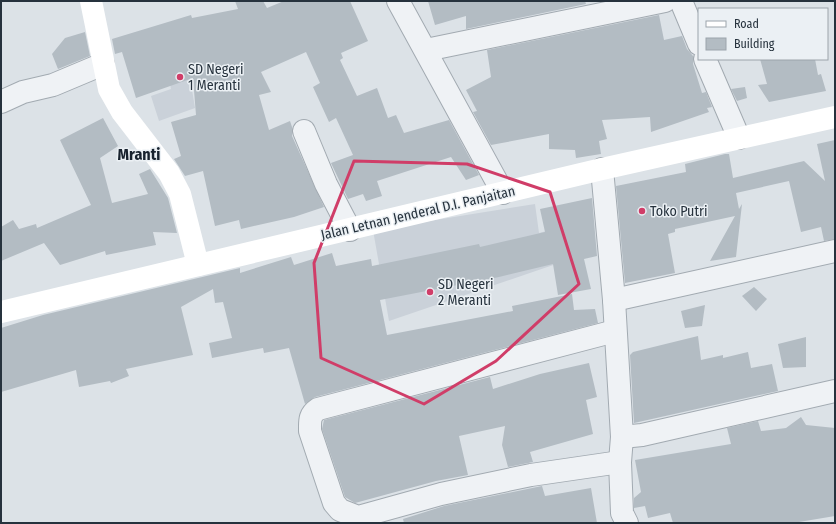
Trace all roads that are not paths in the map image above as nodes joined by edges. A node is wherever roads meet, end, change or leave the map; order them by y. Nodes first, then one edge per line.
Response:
1 (91, 1) edge
2 (398, 1) edge
3 (665, 1) edge
4 (681, 1) edge
5 (698, 42) edge
6 (426, 50) junction
7 (705, 60) edge
8 (103, 64) junction
9 (1, 102) edge
10 (835, 117) edge
11 (304, 131) dead end
12 (739, 138) junction
13 (602, 169) junction
14 (503, 193) junction
15 (350, 230) junction
16 (835, 252) edge
17 (198, 265) junction
18 (614, 300) junction
19 (1, 312) edge
20 (615, 331) junction
21 (835, 391) edge
22 (622, 437) junction
23 (620, 462) junction
24 (627, 523) edge

1 - 8 street
2 - 6 street
3 - 6 street
4 - 5 street
6 - 14 street
7 - 12 street
8 - 9 street
8 - 17 street
10 - 12 street, Jalan Letnan Jenderal D.I. Panjaitan
11 - 15 street
12 - 13 street, Jalan Letnan Jenderal D.I. Panjaitan
13 - 14 street, Jalan Letnan Jenderal D.I. Panjaitan
13 - 18 street
14 - 15 street, Jalan Letnan Jenderal D.I. Panjaitan
15 - 17 street, Jalan Letnan Jenderal D.I. Panjaitan
16 - 18 street
17 - 19 street, Jalan Letnan Jenderal D.I. Panjaitan
18 - 20 street
20 - 22 street
20 - 23 street
21 - 22 street
22 - 23 street
23 - 24 street

